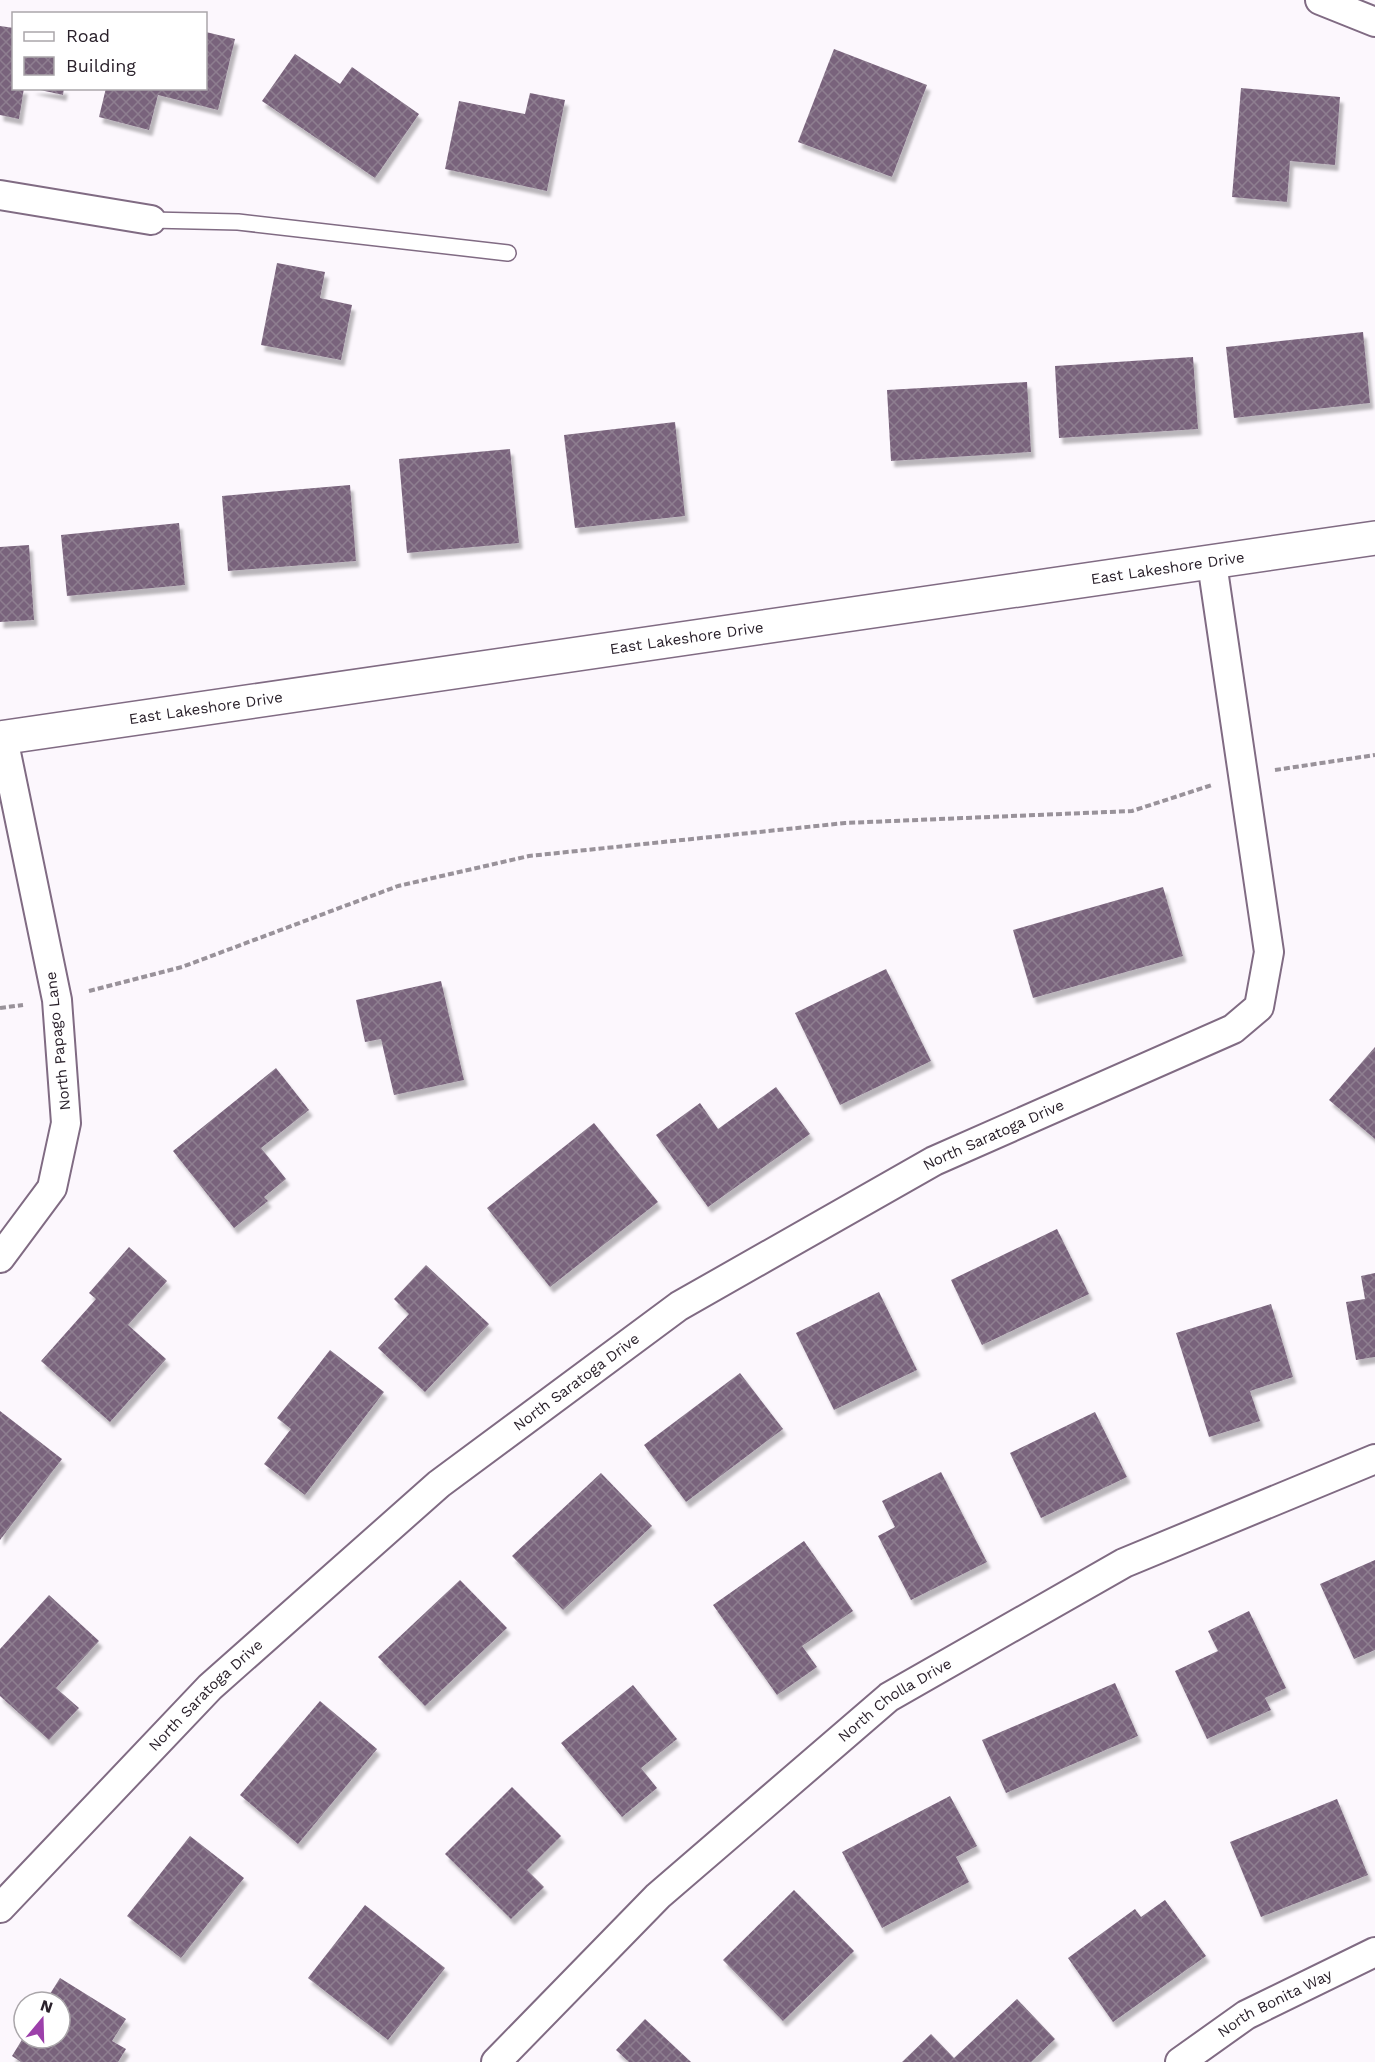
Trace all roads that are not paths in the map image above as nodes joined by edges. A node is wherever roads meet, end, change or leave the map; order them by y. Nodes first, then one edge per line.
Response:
1 (1320, 0) edge
2 (1375, 22) edge
3 (0, 195) edge
4 (151, 220) joint
5 (508, 253) dead end
6 (1375, 538) edge
7 (1212, 563) junction
8 (1, 738) edge
9 (0, 1258) edge
10 (1375, 1459) edge
11 (0, 1908) edge
12 (1375, 1952) edge
13 (496, 2062) edge
14 (1180, 2062) edge

1 - 2 street
3 - 4 street
4 - 5 lane
6 - 7 main road, East Lakeshore Drive
7 - 8 main road, East Lakeshore Drive
7 - 11 street, North Saratoga Drive
8 - 9 street, North Papago Lane
10 - 13 street, North Cholla Drive
12 - 14 street, North Bonita Way

